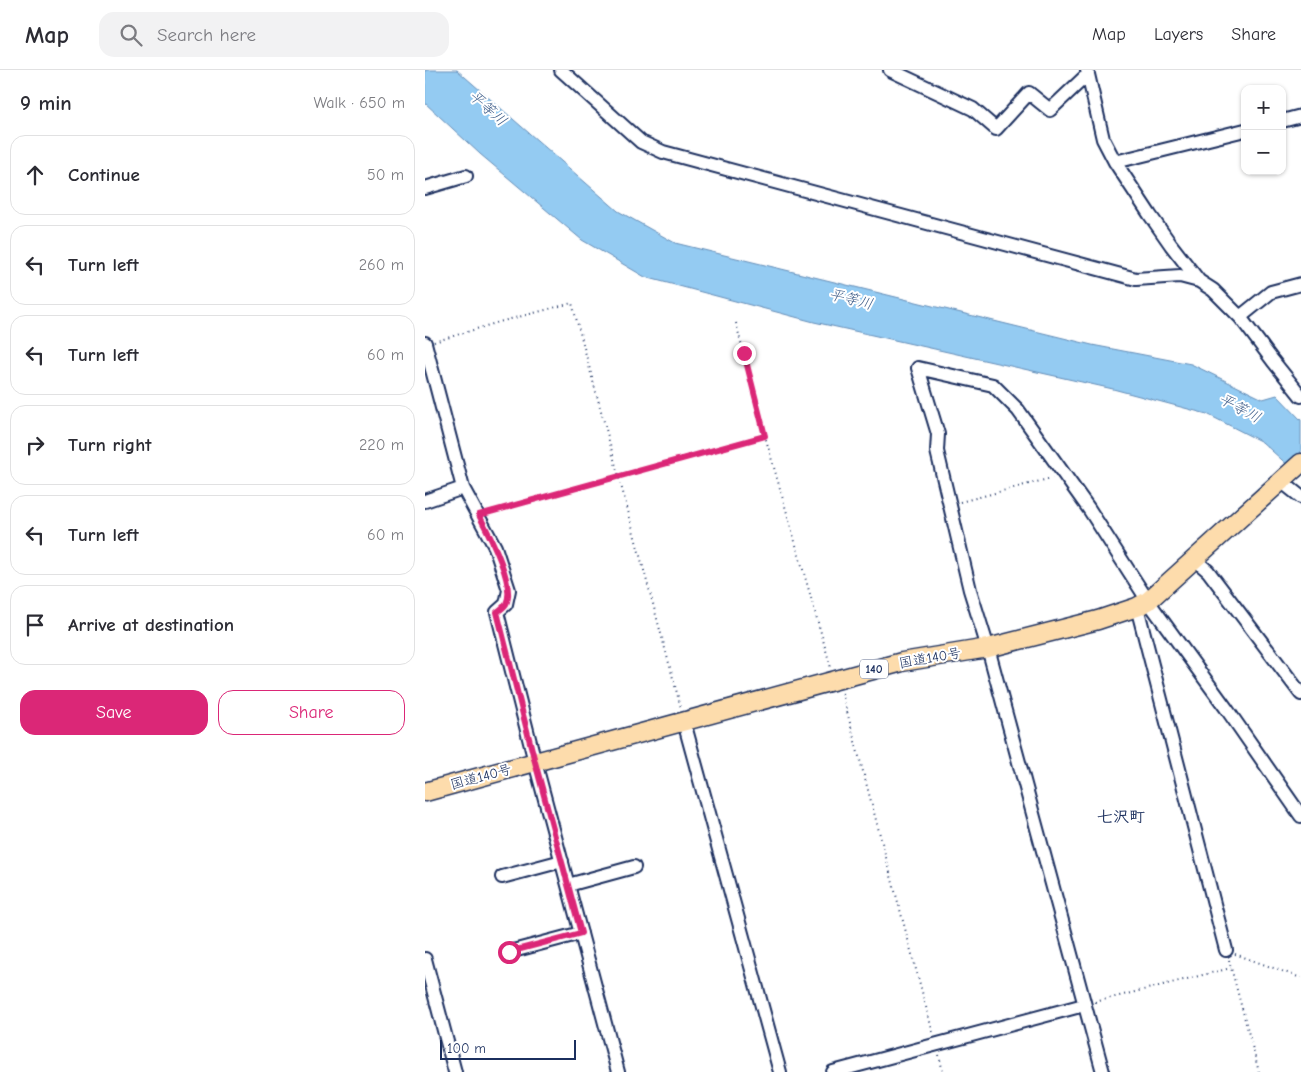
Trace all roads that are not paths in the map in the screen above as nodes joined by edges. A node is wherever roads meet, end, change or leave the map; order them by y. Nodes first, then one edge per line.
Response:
1 (561, 70) edge
2 (890, 70) edge
3 (1087, 72) edge
4 (1301, 116) edge
5 (1286, 120) edge
6 (1241, 131) edge
7 (1115, 162) junction
8 (466, 176) dead end
9 (425, 188) edge
10 (1199, 280) junction
11 (1301, 284) edge
12 (1240, 317) junction
13 (425, 344) edge
14 (1301, 396) edge
15 (1301, 462) edge
16 (1282, 480) junction
17 (463, 488) junction
18 (1301, 496) edge
19 (425, 501) edge
20 (1194, 559) junction
21 (1143, 604) junction
22 (989, 648) junction
23 (1301, 694) edge
24 (684, 722) junction
25 (535, 762) junction
26 (425, 792) edge
27 (1301, 816) edge
28 (562, 861) junction
29 (634, 867) dead end
30 (502, 877) dead end
31 (569, 885) junction
32 (581, 933) junction
33 (1226, 950) road end
34 (509, 952) dead end
35 (425, 959) edge
36 (1084, 1005) junction
37 (455, 1072) edge
38 (618, 1072) edge
39 (780, 1072) edge
40 (833, 1072) edge
41 (1103, 1072) edge

1 - 10 street
2 - 3 street
3 - 7 street
4 - 5 street
6 - 7 street
7 - 10 street
8 - 9 street
10 - 12 street
11 - 12 street
12 - 14 street
13 - 17 street
15 - 16 highway, 国道140号 / 140
16 - 18 street
16 - 20 highway, 国道140号 / 140
17 - 19 street
17 - 25 street
20 - 21 highway, 国道140号 / 140
20 - 23 street
21 - 22 highway, 国道140号 / 140
21 - 22 street
21 - 27 street
21 - 33 street
22 - 24 highway, 国道140号 / 140
22 - 36 street
24 - 25 highway, 国道140号 / 140
24 - 39 street
25 - 26 highway, 国道140号 / 140
25 - 28 street
28 - 30 street
28 - 31 street
29 - 31 street
31 - 32 street
32 - 34 street
32 - 38 street
35 - 37 street
36 - 40 street
36 - 41 street

